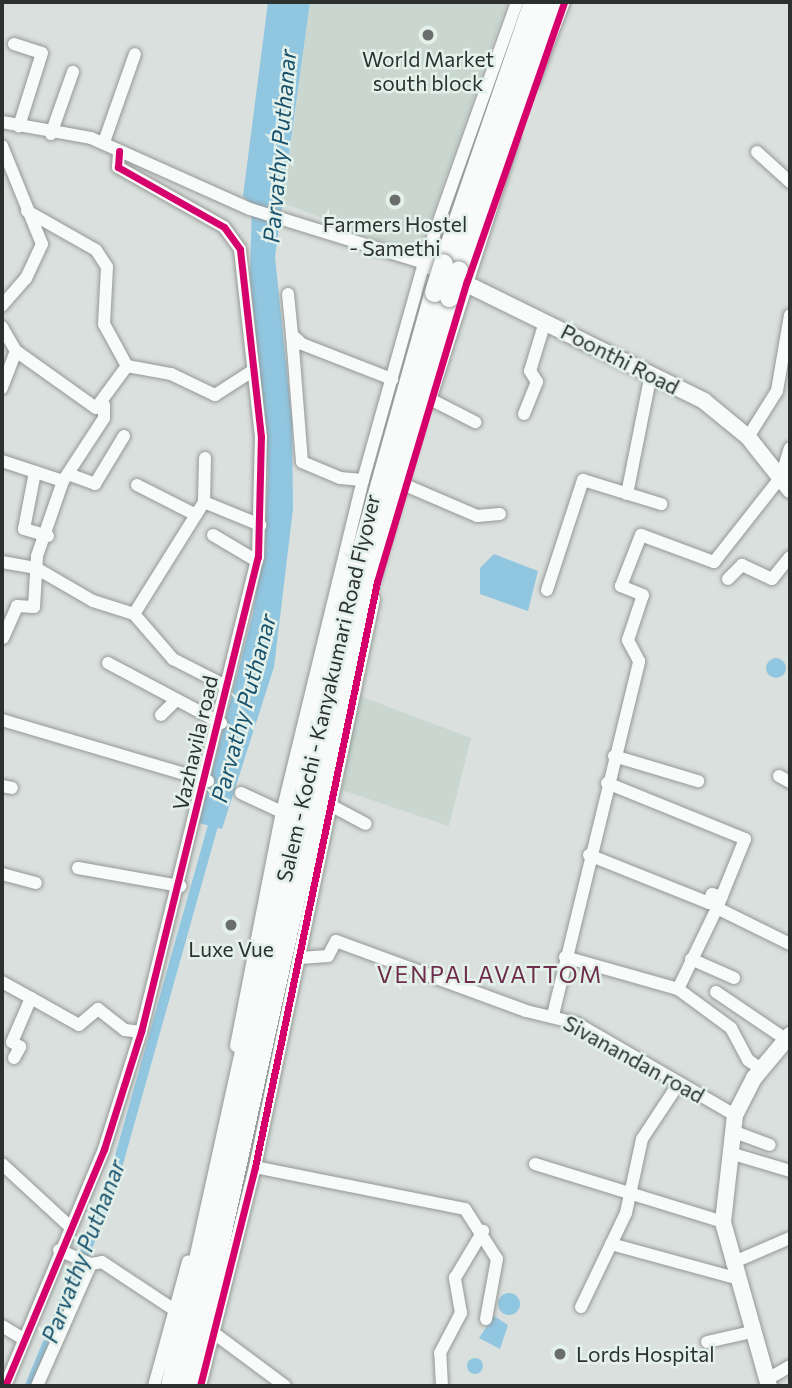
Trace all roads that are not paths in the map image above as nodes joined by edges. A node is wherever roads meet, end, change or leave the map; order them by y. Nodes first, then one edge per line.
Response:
1 (517, 2) edge
2 (533, 2) edge
3 (551, 2) edge
4 (564, 2) edge
5 (14, 44) dead end
6 (135, 54) dead end
7 (72, 72) dead end
8 (2, 122) edge
9 (19, 126) junction
10 (51, 134) junction
11 (104, 142) junction
12 (2, 146) edge
13 (119, 150) junction
14 (757, 152) dead end
15 (790, 182) edge
16 (27, 211) junction
17 (445, 279) junction
18 (288, 294) dead end
19 (2, 306) edge
20 (790, 315) edge
21 (545, 321) junction
22 (2, 327) edge
23 (292, 335) junction
24 (16, 351) junction
25 (127, 366) junction
26 (254, 370) junction
27 (651, 374) junction
28 (391, 379) junction
29 (2, 387) edge
30 (430, 399) junction
31 (104, 405) junction
32 (524, 414) dead end
33 (475, 422) dead end
34 (124, 436) dead end
35 (748, 437) junction
36 (790, 448) edge
37 (205, 458) dead end
38 (2, 461) edge
39 (35, 472) junction
40 (66, 477) junction
41 (363, 480) junction
42 (785, 483) edge
43 (137, 485) dead end
44 (405, 485) junction
45 (627, 494) junction
46 (204, 502) junction
47 (661, 504) dead end
48 (196, 514) junction
49 (500, 514) dead end
50 (260, 525) junction
51 (213, 535) dead end
52 (48, 536) junction
53 (790, 557) edge
54 (257, 561) junction
55 (2, 562) edge
56 (36, 568) junction
57 (728, 579) dead end
58 (547, 590) dead end
59 (134, 614) junction
60 (3, 638) edge
61 (108, 663) dead end
62 (226, 686) junction
63 (176, 700) junction
64 (161, 715) dead end
65 (2, 720) edge
66 (221, 723) junction
67 (614, 756) junction
68 (206, 781) junction
69 (698, 781) dead end
70 (607, 783) junction
71 (241, 793) dead end
72 (332, 806) junction
73 (282, 812) junction
74 (366, 824) dead end
75 (589, 855) junction
76 (78, 868) dead end
77 (2, 874) edge
78 (36, 883) dead end
79 (180, 886) junction
80 (720, 902) junction
81 (790, 944) edge
82 (565, 957) junction
83 (300, 958) junction
84 (691, 959) junction
85 (734, 978) dead end
86 (2, 982) edge
87 (678, 989) junction
88 (716, 992) dead end
89 (31, 998) junction
90 (553, 1014) junction
91 (141, 1032) junction
92 (789, 1037) edge
93 (7, 1040) edge
94 (14, 1058) dead end
95 (761, 1069) junction
96 (679, 1083) junction
97 (733, 1123) junction
98 (770, 1145) dead end
99 (730, 1153) junction
100 (2, 1164) edge
101 (535, 1164) dead end
102 (255, 1167) junction
103 (790, 1171) edge
104 (628, 1195) junction
105 (723, 1222) junction
106 (68, 1225) junction
107 (483, 1231) junction
108 (790, 1238) edge
109 (611, 1244) junction
110 (59, 1250) junction
111 (95, 1263) junction
112 (734, 1270) junction
113 (581, 1307) dead end
114 (486, 1319) dead end
115 (195, 1322) junction
116 (2, 1326) edge
117 (751, 1332) junction
118 (24, 1339) junction
119 (707, 1342) dead end
120 (790, 1366) edge
121 (768, 1383) edge
122 (5, 1386) edge
123 (37, 1386) edge
124 (154, 1386) edge
125 (170, 1386) edge
126 (188, 1386) edge
127 (200, 1386) edge
128 (285, 1386) edge
129 (442, 1386) edge

1 - 17 street
2 - 17 highway, Salem - Kochi - Kanyakumari Road Flyover
3 - 17 highway, Salem - Kochi - Kanyakumari Road Flyover
4 - 17 street
5 - 9 street
6 - 11 street
7 - 10 street
8 - 9 street
9 - 10 street
10 - 11 street
11 - 13 street
12 - 16 street
13 - 17 street
13 - 26 street, Vazhavila road
14 - 15 street
16 - 19 street
16 - 25 street
17 - 21 main road, Poonthi Road
17 - 28 street
17 - 30 street
17 - 115 highway, Salem - Kochi - Kanyakumari Road Flyover
18 - 23 street
20 - 35 street
21 - 27 main road, Poonthi Road
21 - 32 street
22 - 24 street
23 - 28 street
23 - 41 street
24 - 29 street
24 - 31 street
25 - 26 street
25 - 31 street
26 - 50 street, Vazhavila road
27 - 35 main road, Poonthi Road
27 - 45 street
28 - 41 street
30 - 33 street
30 - 44 street
31 - 40 street
34 - 40 street
35 - 42 main road, Poonthi Road
36 - 42 street
37 - 46 street
38 - 39 street
39 - 40 street
39 - 52 street
40 - 52 street
41 - 73 street
42 - 67 street
43 - 48 street
44 - 49 street
44 - 72 street
45 - 47 street
45 - 58 street
46 - 48 street
46 - 50 street
48 - 59 street
50 - 54 street, Vazhavila road
51 - 54 street
52 - 56 street
53 - 57 street
54 - 62 street, Vazhavila road
55 - 56 street
56 - 59 street
56 - 60 street
59 - 62 street
61 - 63 street
62 - 66 street, Vazhavila road
63 - 64 street
63 - 66 street
65 - 68 street
66 - 68 street, Vazhavila road
67 - 69 street
67 - 70 street
68 - 79 street, Vazhavila road
70 - 75 street
70 - 80 street
71 - 73 street
72 - 74 street
72 - 83 street
73 - 115 street
75 - 80 street
75 - 82 street
76 - 79 street
77 - 78 street
79 - 91 street, Vazhavila road
80 - 81 street
80 - 84 street
82 - 87 street
82 - 90 street
83 - 90 street, Sivanandan road
83 - 102 street
84 - 85 street
84 - 87 street
86 - 89 street
87 - 95 street
88 - 92 street
89 - 91 street
89 - 93 street
90 - 96 street, Sivanandan road
91 - 106 street, Vazhavila road
92 - 95 main road
93 - 94 street
95 - 97 main road
96 - 97 street, Sivanandan road
96 - 104 street
97 - 98 street, Sivanandan road
97 - 99 main road
99 - 103 street
99 - 105 main road
100 - 106 street
101 - 104 street
102 - 107 street
102 - 115 street
104 - 105 street
104 - 109 street
105 - 112 main road
106 - 110 street, Vazhavila road
107 - 114 street
107 - 129 street
108 - 112 street
109 - 112 street
109 - 113 street
110 - 111 street
110 - 118 street, Vazhavila road
111 - 115 street
111 - 123 street
112 - 117 main road
115 - 124 street
115 - 125 highway, Salem - Kochi - Kanyakumari Road Flyover
115 - 126 highway, Salem - Kochi - Kanyakumari Road Flyover
115 - 127 street
115 - 128 street
116 - 118 street
117 - 119 street
117 - 121 main road
118 - 122 street, Vazhavila road
120 - 121 street

